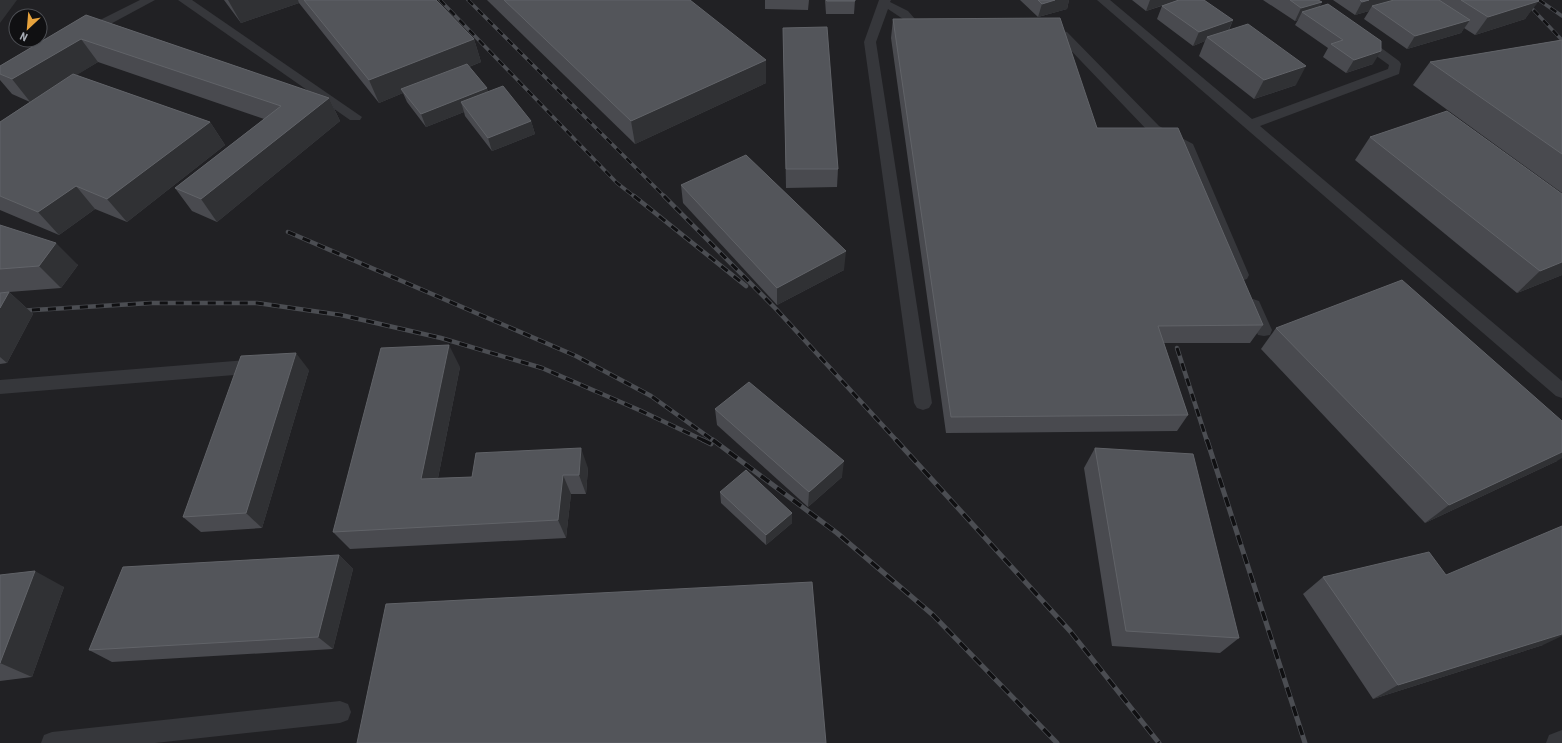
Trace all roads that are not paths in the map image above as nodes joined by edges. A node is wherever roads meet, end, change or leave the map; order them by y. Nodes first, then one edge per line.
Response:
1 (150, 0) edge
2 (184, 0) edge
3 (1103, 0) edge
4 (884, 2) edge
5 (1029, 30) edge
6 (942, 31) edge
7 (1351, 32) edge
8 (79, 36) edge
9 (355, 117) dead end
10 (1250, 125) junction
11 (1264, 330) dead end
12 (271, 365) edge
13 (0, 387) edge
14 (1562, 390) edge
15 (923, 403) dead end
16 (340, 712) dead end
17 (1562, 741) edge
18 (52, 743) edge
19 (1557, 743) edge

1 - 8 lane
2 - 9 lane
3 - 10 lane
4 - 6 lane
4 - 15 lane
5 - 11 lane
7 - 10 lane
10 - 14 lane
12 - 13 lane
16 - 18 lane
17 - 19 lane

